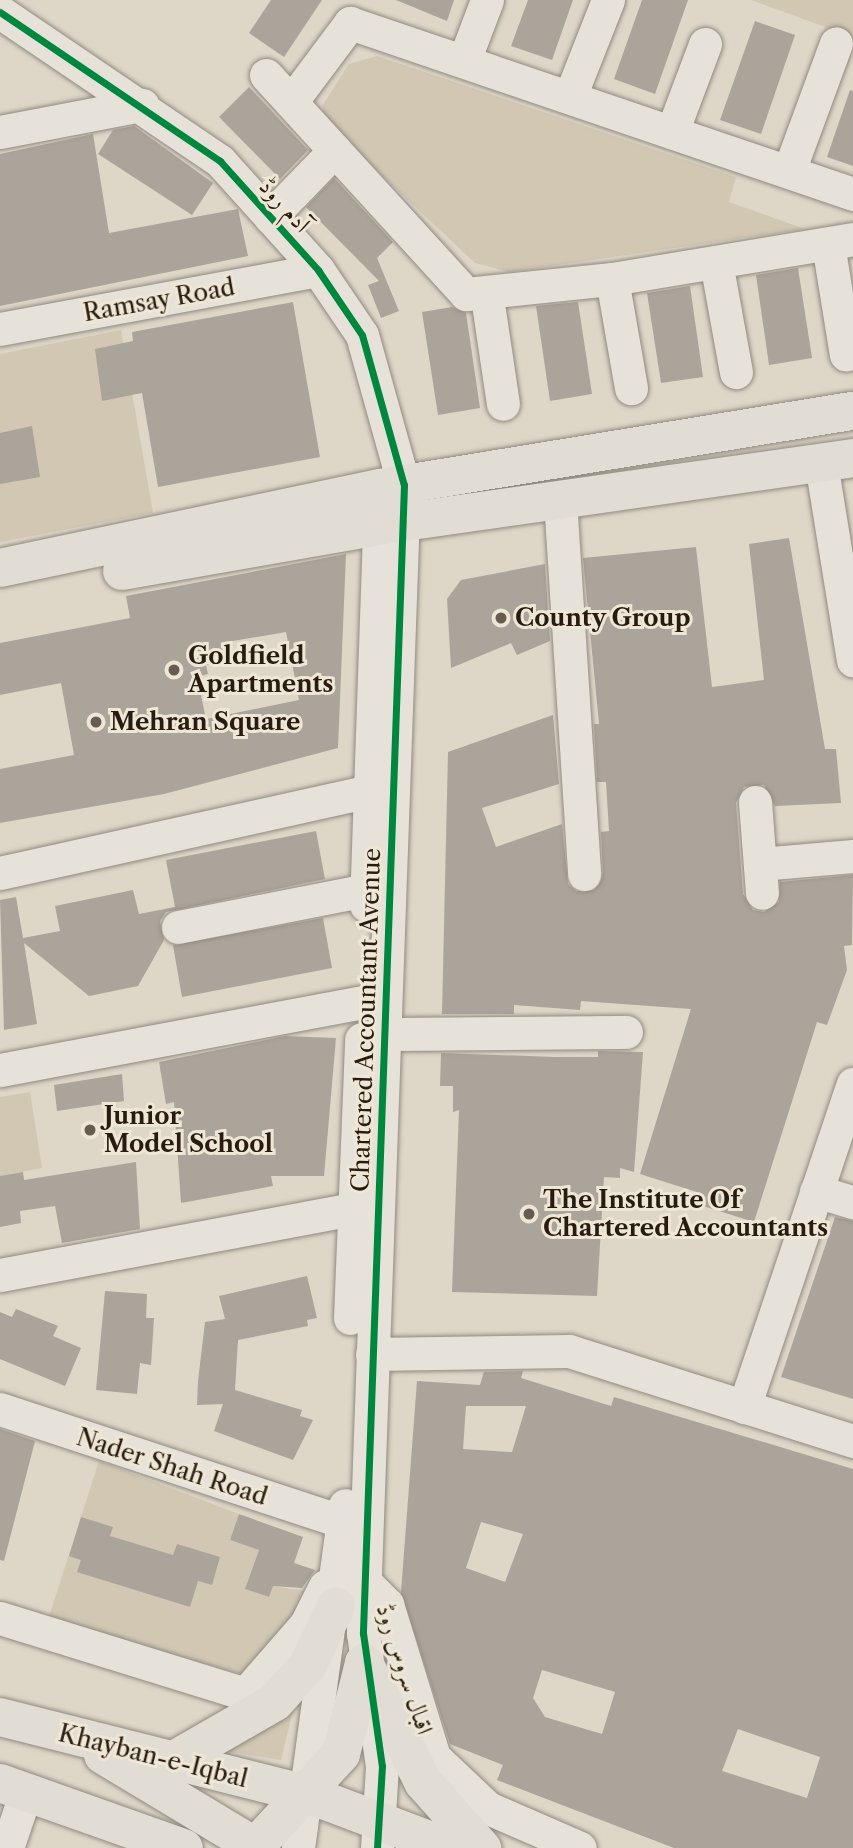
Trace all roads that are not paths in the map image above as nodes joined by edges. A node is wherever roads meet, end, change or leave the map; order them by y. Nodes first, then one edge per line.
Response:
1 (487, 0) edge
2 (608, 0) edge
3 (356, 11) edge
4 (0, 12) edge
5 (836, 43) dead end
6 (705, 44) dead end
7 (466, 58) junction
8 (266, 75) dead end
9 (571, 94) junction
10 (291, 102) junction
11 (142, 105) junction
12 (0, 132) edge
13 (672, 132) junction
14 (335, 150) junction
15 (789, 171) junction
16 (853, 194) edge
17 (270, 217) junction
18 (840, 242) edge
19 (716, 262) junction
20 (318, 270) junction
21 (612, 279) junction
22 (487, 297) junction
23 (0, 329) edge
24 (846, 355) dead end
25 (736, 372) dead end
26 (631, 388) dead end
27 (503, 404) dead end
28 (853, 411) edge
29 (837, 460) edge
30 (392, 486) junction
31 (560, 500) junction
32 (392, 524) junction
33 (0, 568) edge
34 (0, 592) edge
35 (853, 660) edge
36 (370, 791) junction
37 (755, 802) dead end
38 (853, 856) edge
39 (0, 873) edge
40 (584, 874) dead end
41 (367, 890) junction
42 (178, 927) dead end
43 (363, 1002) junction
44 (626, 1032) dead end
45 (384, 1034) junction
46 (0, 1070) edge
47 (853, 1084) edge
48 (816, 1191) junction
49 (853, 1202) edge
50 (354, 1209) junction
51 (0, 1275) edge
52 (372, 1354) junction
53 (744, 1406) junction
54 (0, 1409) edge
55 (853, 1441) edge
56 (347, 1521) junction
57 (364, 1581) junction
58 (336, 1606) junction
59 (0, 1618) edge
60 (364, 1663) junction
61 (260, 1698) junction
62 (0, 1717) edge
63 (77, 1739) junction
64 (324, 1756) junction
65 (174, 1760) junction
66 (13, 1787) edge
67 (307, 1794) junction
68 (379, 1833) edge
69 (173, 1846) edge
70 (429, 1846) edge
71 (256, 1847) edge
72 (7, 1848) edge
73 (298, 1848) edge
74 (482, 1848) edge
75 (580, 1848) edge

1 - 7 street
2 - 9 street
3 - 7 street
3 - 10 street
4 - 11 street, آدم روڈ
5 - 15 street
6 - 13 street
7 - 9 street
8 - 10 street
9 - 13 street
10 - 14 street
11 - 12 street
11 - 17 street, آدم روڈ
13 - 15 street
14 - 17 street
14 - 22 street
15 - 16 street
17 - 20 street, آدم روڈ
18 - 19 street
18 - 24 street
19 - 21 street
19 - 25 street
20 - 23 street, Ramsay Road
20 - 30 street, آدم روڈ
21 - 22 street
21 - 26 street
22 - 27 street
28 - 30 main road
29 - 31 main road
29 - 35 street
30 - 32 street, آدم روڈ
30 - 33 main road
31 - 32 main road
31 - 40 street
32 - 34 main road
32 - 36 street, Chartered Accountant Avenue
32 - 45 street, Chartered Accountant Avenue
36 - 39 street
36 - 41 street, Chartered Accountant Avenue
37 - 38 street
41 - 42 street
41 - 43 street, Chartered Accountant Avenue
43 - 46 street
43 - 50 street, Chartered Accountant Avenue
44 - 45 street
45 - 52 street, Chartered Accountant Avenue
47 - 48 street
48 - 49 street
48 - 53 street
50 - 51 street
50 - 56 street, Chartered Accountant Avenue
52 - 53 street
52 - 56 street, Chartered Accountant Avenue
53 - 55 street
54 - 56 street, Nader Shah Road
56 - 57 street
56 - 58 street
56 - 61 street
57 - 60 street
57 - 75 street, اقبال سروس روڈ
58 - 61 main road
58 - 64 street
59 - 61 street
60 - 64 main road
60 - 68 street
60 - 74 main road
61 - 65 main road
62 - 63 main road, Khayban-e-Iqbal
63 - 65 main road, Khayban-e-Iqbal
63 - 71 main road
64 - 67 main road
64 - 68 main road
65 - 67 main road, Khayban-e-Iqbal
66 - 69 main road
66 - 72 street
67 - 68 main road, Khayban-e-Iqbal
67 - 71 main road
67 - 73 street
68 - 70 main road, Khayban-e-Iqbal

